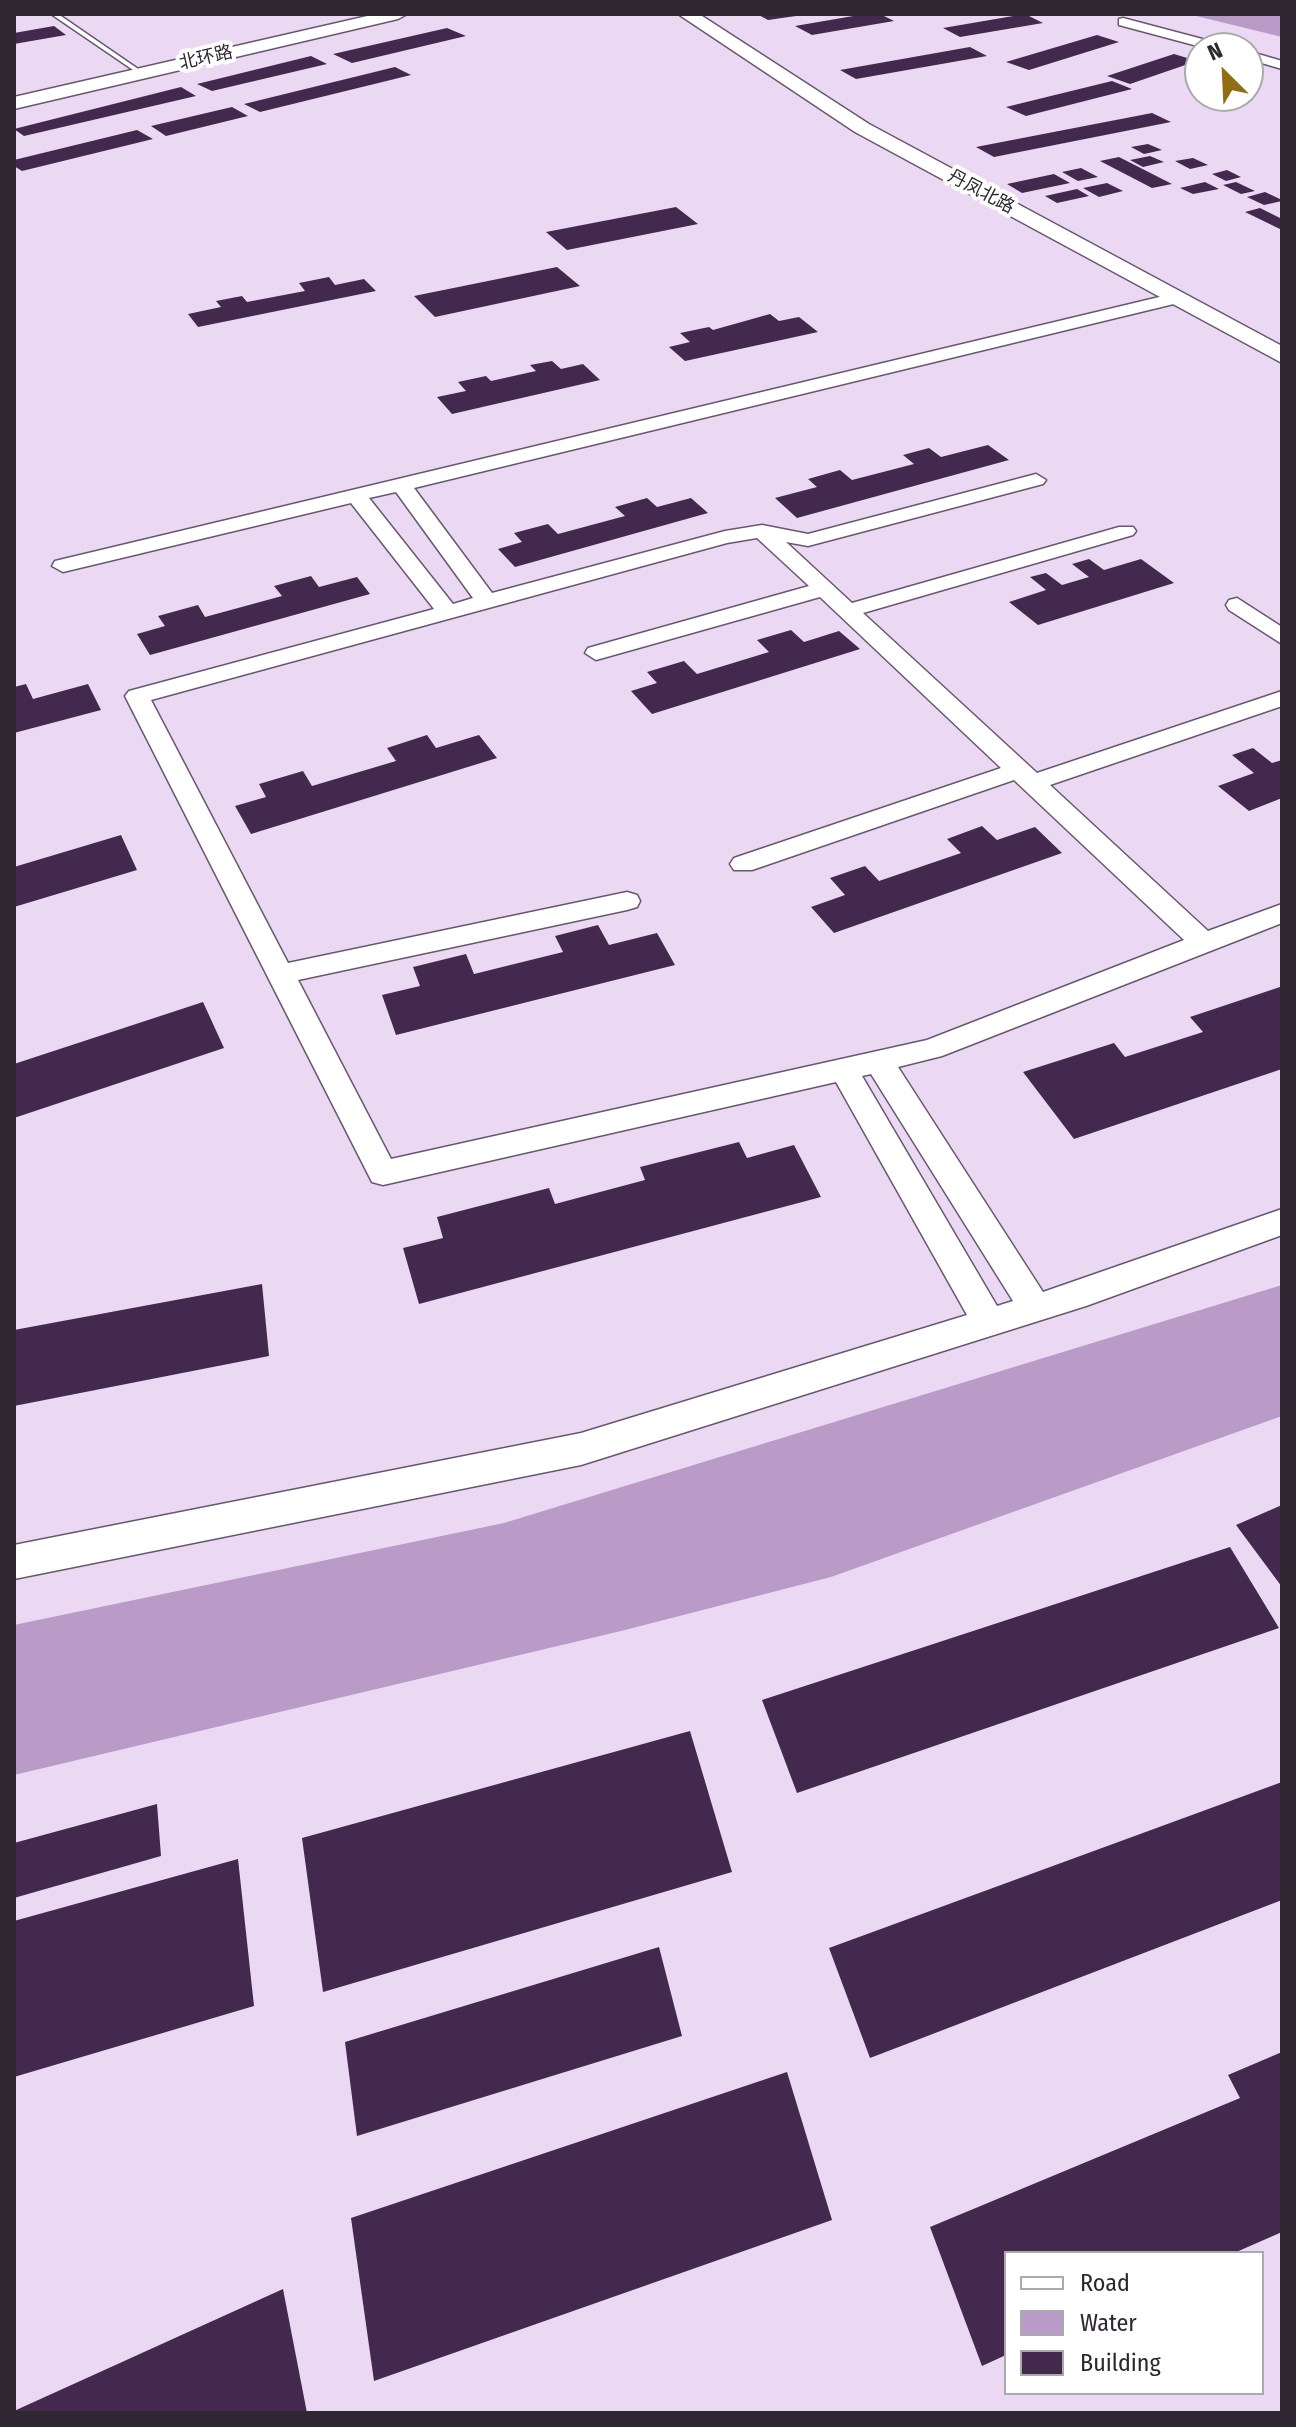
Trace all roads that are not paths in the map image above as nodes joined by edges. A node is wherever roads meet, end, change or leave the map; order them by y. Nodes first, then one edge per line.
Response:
1 (54, 14) edge
2 (398, 14) edge
3 (687, 14) edge
4 (1123, 22) dead end
5 (1184, 38) edge
6 (141, 73) junction
7 (14, 103) edge
8 (1176, 298) junction
9 (1282, 356) edge
10 (1036, 480) dead end
11 (401, 484) junction
12 (356, 495) junction
13 (761, 531) junction
14 (1126, 531) dead end
15 (63, 566) dead end
16 (824, 589) junction
17 (487, 602) junction
18 (1237, 605) dead end
19 (847, 611) junction
20 (448, 612) junction
21 (1282, 637) edge
22 (596, 653) dead end
23 (1282, 698) edge
24 (1026, 776) junction
25 (743, 864) dead end
26 (627, 901) dead end
27 (1282, 913) edge
28 (1204, 943) junction
29 (280, 974) junction
30 (878, 1061) junction
31 (843, 1068) junction
32 (1282, 1222) edge
33 (1035, 1308) junction
34 (989, 1322) junction
35 (14, 1562) edge

1 - 6 lane
2 - 6 main road, 北环路
3 - 8 main road, 丹凤北路
4 - 5 street
6 - 7 main road, 北环路
8 - 9 main road, 丹凤北路
8 - 11 street
10 - 13 street
11 - 12 street
11 - 17 street
12 - 15 street
12 - 20 street
13 - 16 street
13 - 17 street
14 - 19 street
16 - 19 street
16 - 22 street
17 - 20 street
18 - 21 street
19 - 24 street
20 - 29 street
23 - 24 street
24 - 25 street
24 - 28 street
26 - 29 street
27 - 28 street
28 - 30 street
29 - 31 street
30 - 31 street
30 - 33 street
31 - 34 street
32 - 33 street
33 - 34 street
34 - 35 street

